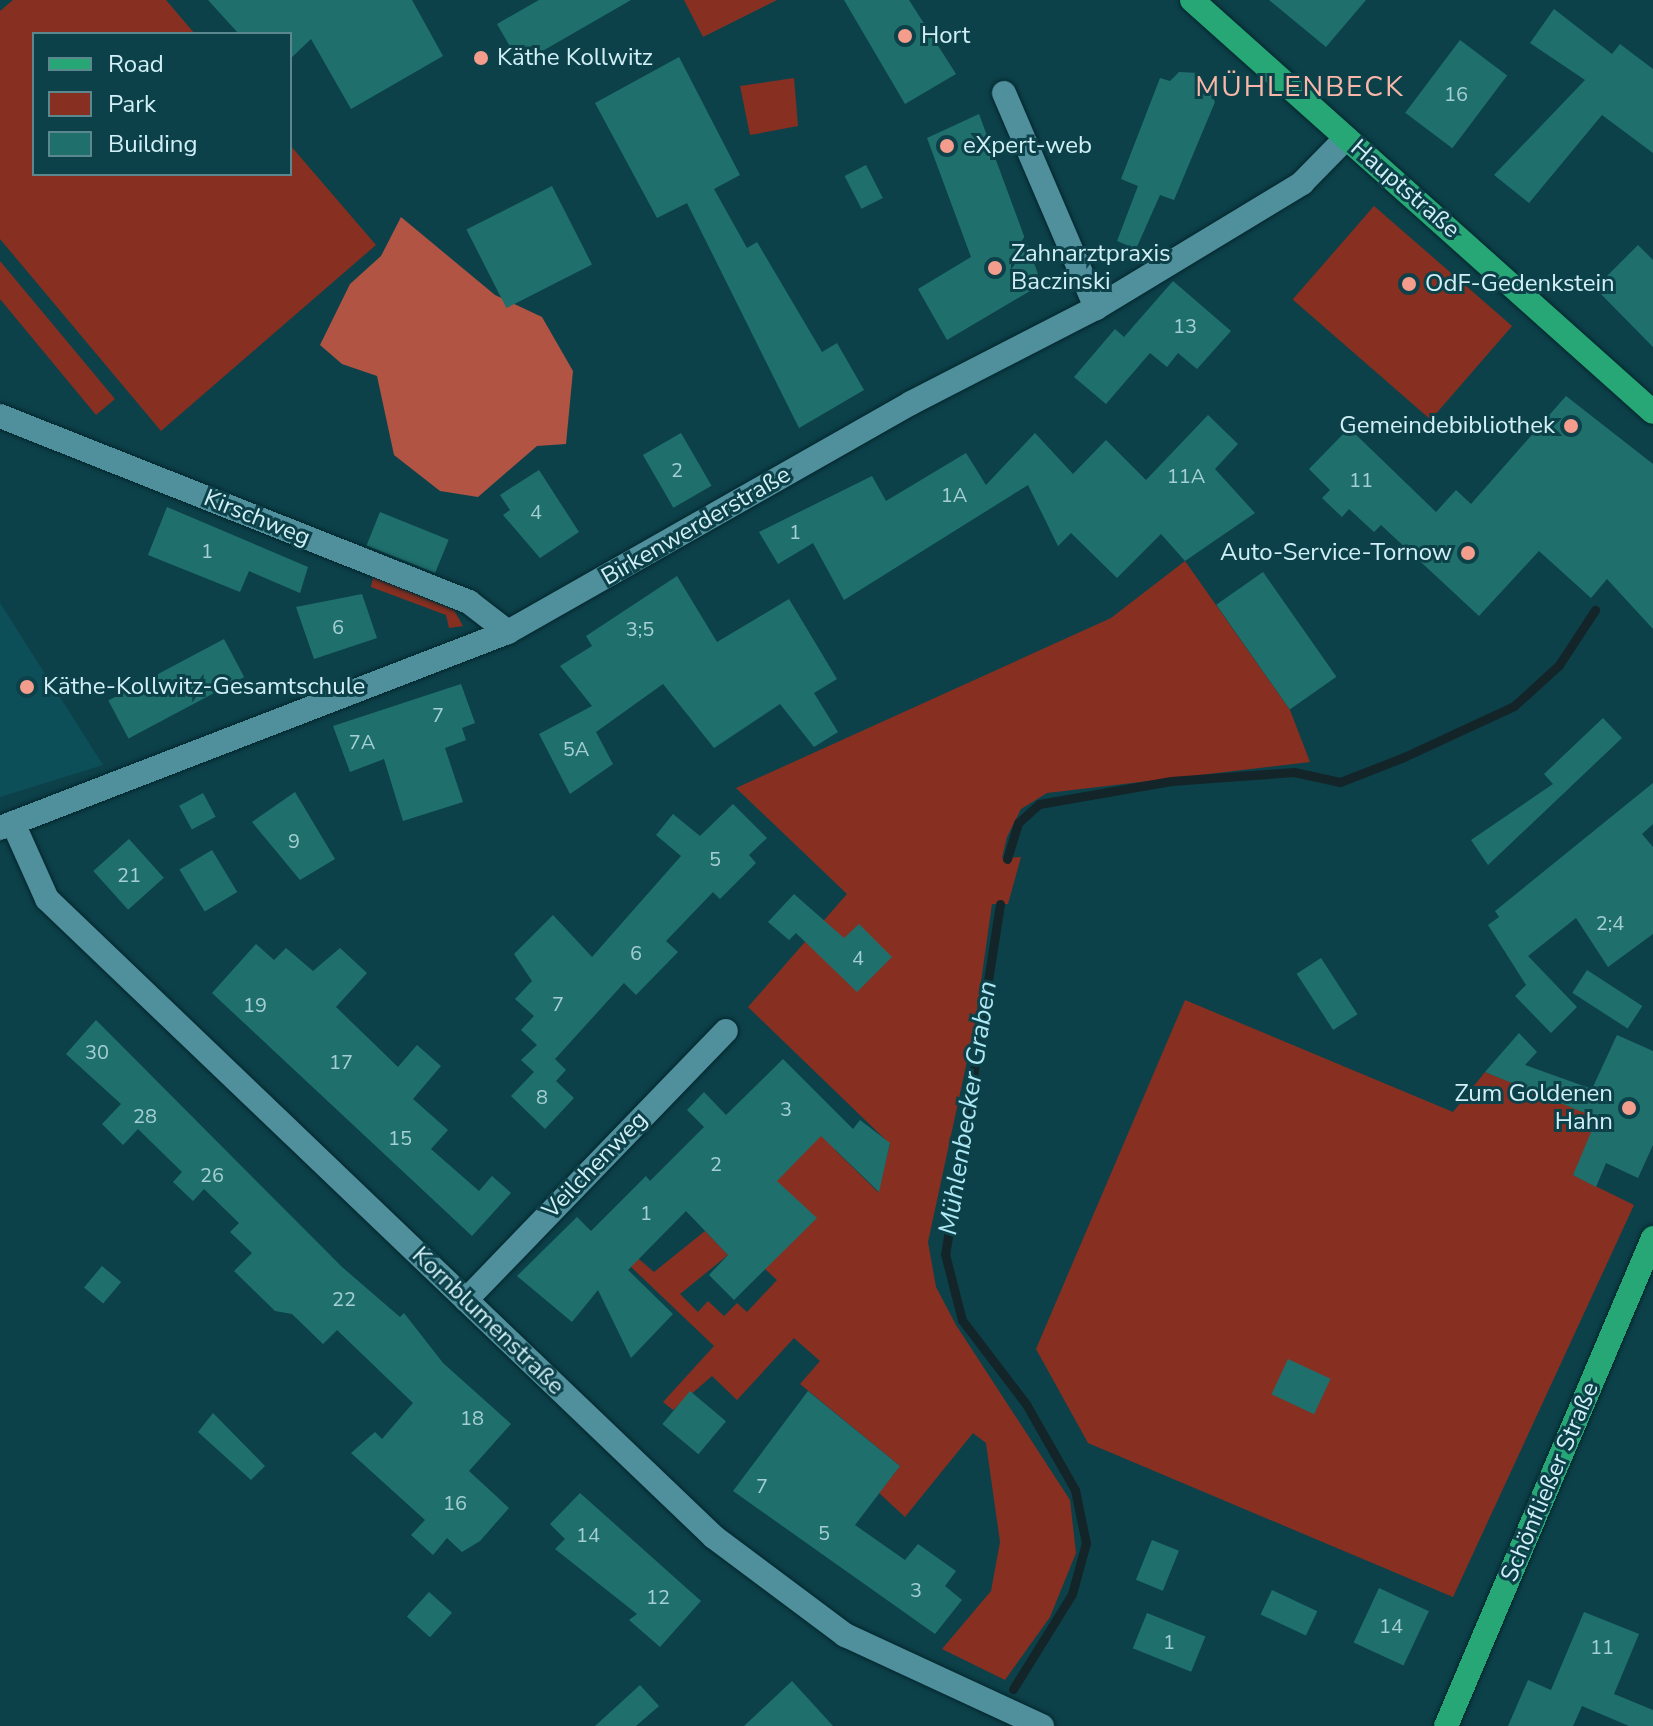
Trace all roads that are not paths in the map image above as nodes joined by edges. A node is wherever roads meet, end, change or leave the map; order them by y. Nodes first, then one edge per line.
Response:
1 (1192, 0) edge
2 (1004, 93) dead end
3 (1346, 138) junction
4 (1096, 308) junction
5 (1653, 412) edge
6 (0, 416) edge
7 (508, 632) junction
8 (6, 825) edge
9 (726, 1031) dead end
10 (1653, 1238) edge
11 (466, 1300) junction
12 (1042, 1726) edge
13 (1446, 1726) edge

1 - 3 main road, Hauptstraße
2 - 4 street
3 - 4 street, Birkenwerderstraße
3 - 5 main road, Hauptstraße
4 - 7 street, Birkenwerderstraße
6 - 7 street, Kirschweg
7 - 8 street, Birkenwerderstraße
8 - 11 street, Kornblumenstraße
9 - 11 street, Veilchenweg
10 - 13 main road, Schönfließer Straße
11 - 12 street, Kornblumenstraße

